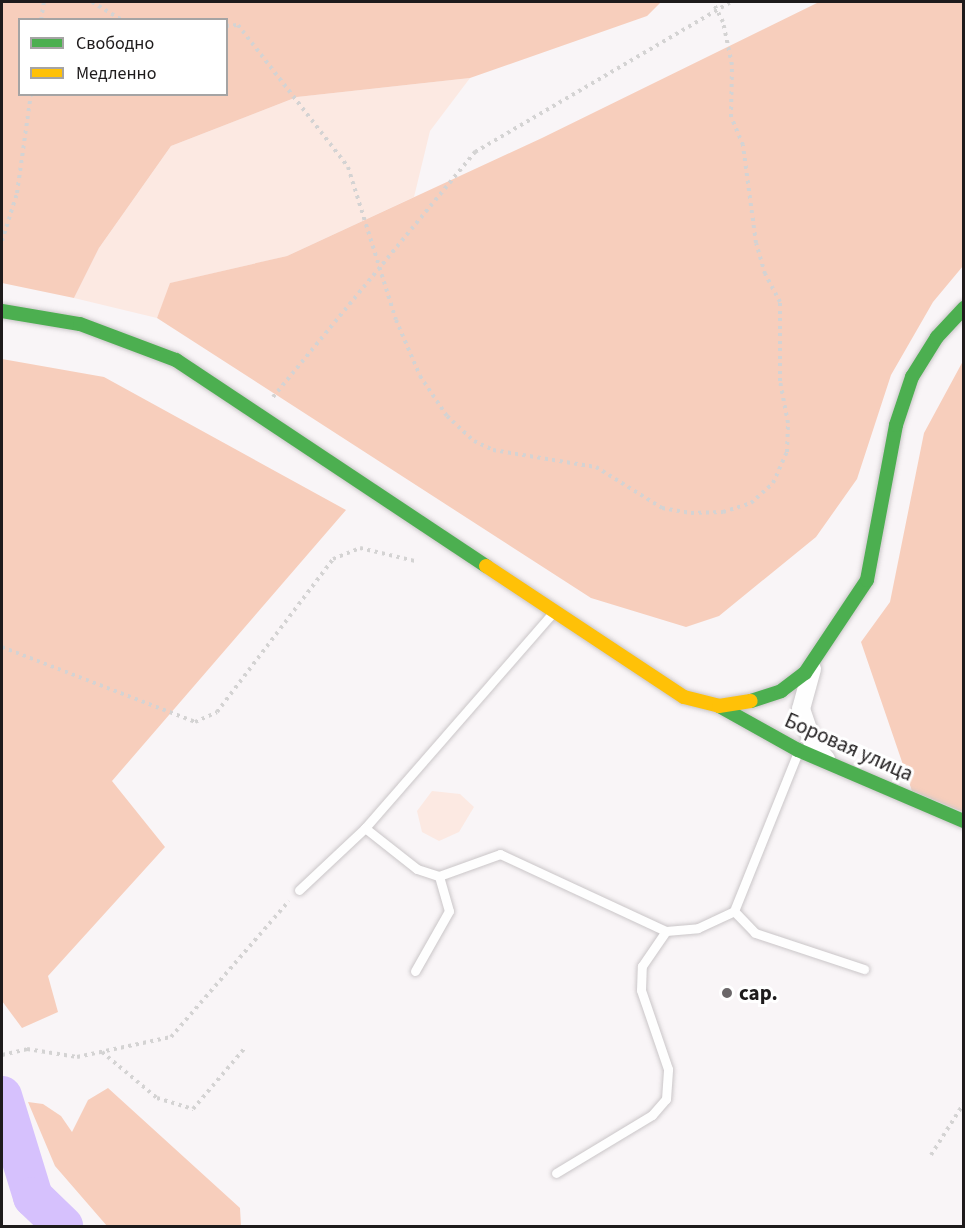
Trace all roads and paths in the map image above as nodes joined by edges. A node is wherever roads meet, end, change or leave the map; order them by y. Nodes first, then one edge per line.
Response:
1 (44, 2) edge
2 (92, 2) edge
3 (713, 2) edge
4 (731, 2) edge
5 (717, 9) junction
6 (41, 18) edge
7 (119, 18) edge
8 (228, 27) edge
9 (31, 96) edge
10 (2, 240) edge
11 (380, 270) junction
12 (963, 308) edge
13 (2, 311) edge
14 (258, 414) junction
15 (415, 561) dead end
16 (555, 610) junction
17 (2, 647) edge
18 (815, 662) junction
19 (719, 706) junction
20 (798, 750) junction
21 (827, 760) junction
22 (963, 821) edge
23 (365, 828) junction
24 (439, 876) junction
25 (299, 890) joint
26 (734, 911) junction
27 (666, 931) junction
28 (864, 969) dead end
29 (415, 971) dead end
30 (245, 1048) dead end
31 (102, 1052) junction
32 (2, 1055) edge
33 (963, 1103) edge
34 (931, 1155) dead end
35 (556, 1173) dead end

1 - 6 path
2 - 7 path
3 - 5 path
4 - 5 path
5 - 11 path
5 - 11 path
8 - 11 path
9 - 10 path
11 - 14 path
12 - 18 street
13 - 14 street
14 - 16 street
15 - 17 path
16 - 19 street
16 - 23 lane
18 - 19 street
18 - 21 street
19 - 20 street, Боровая улица
20 - 21 street, Боровая улица
20 - 26 lane
21 - 22 street, Боровая улица
23 - 24 lane
23 - 25 lane
24 - 27 lane
24 - 29 lane
25 - 31 path
26 - 27 lane
26 - 28 lane
27 - 35 lane
30 - 31 path
31 - 32 path
33 - 34 path

